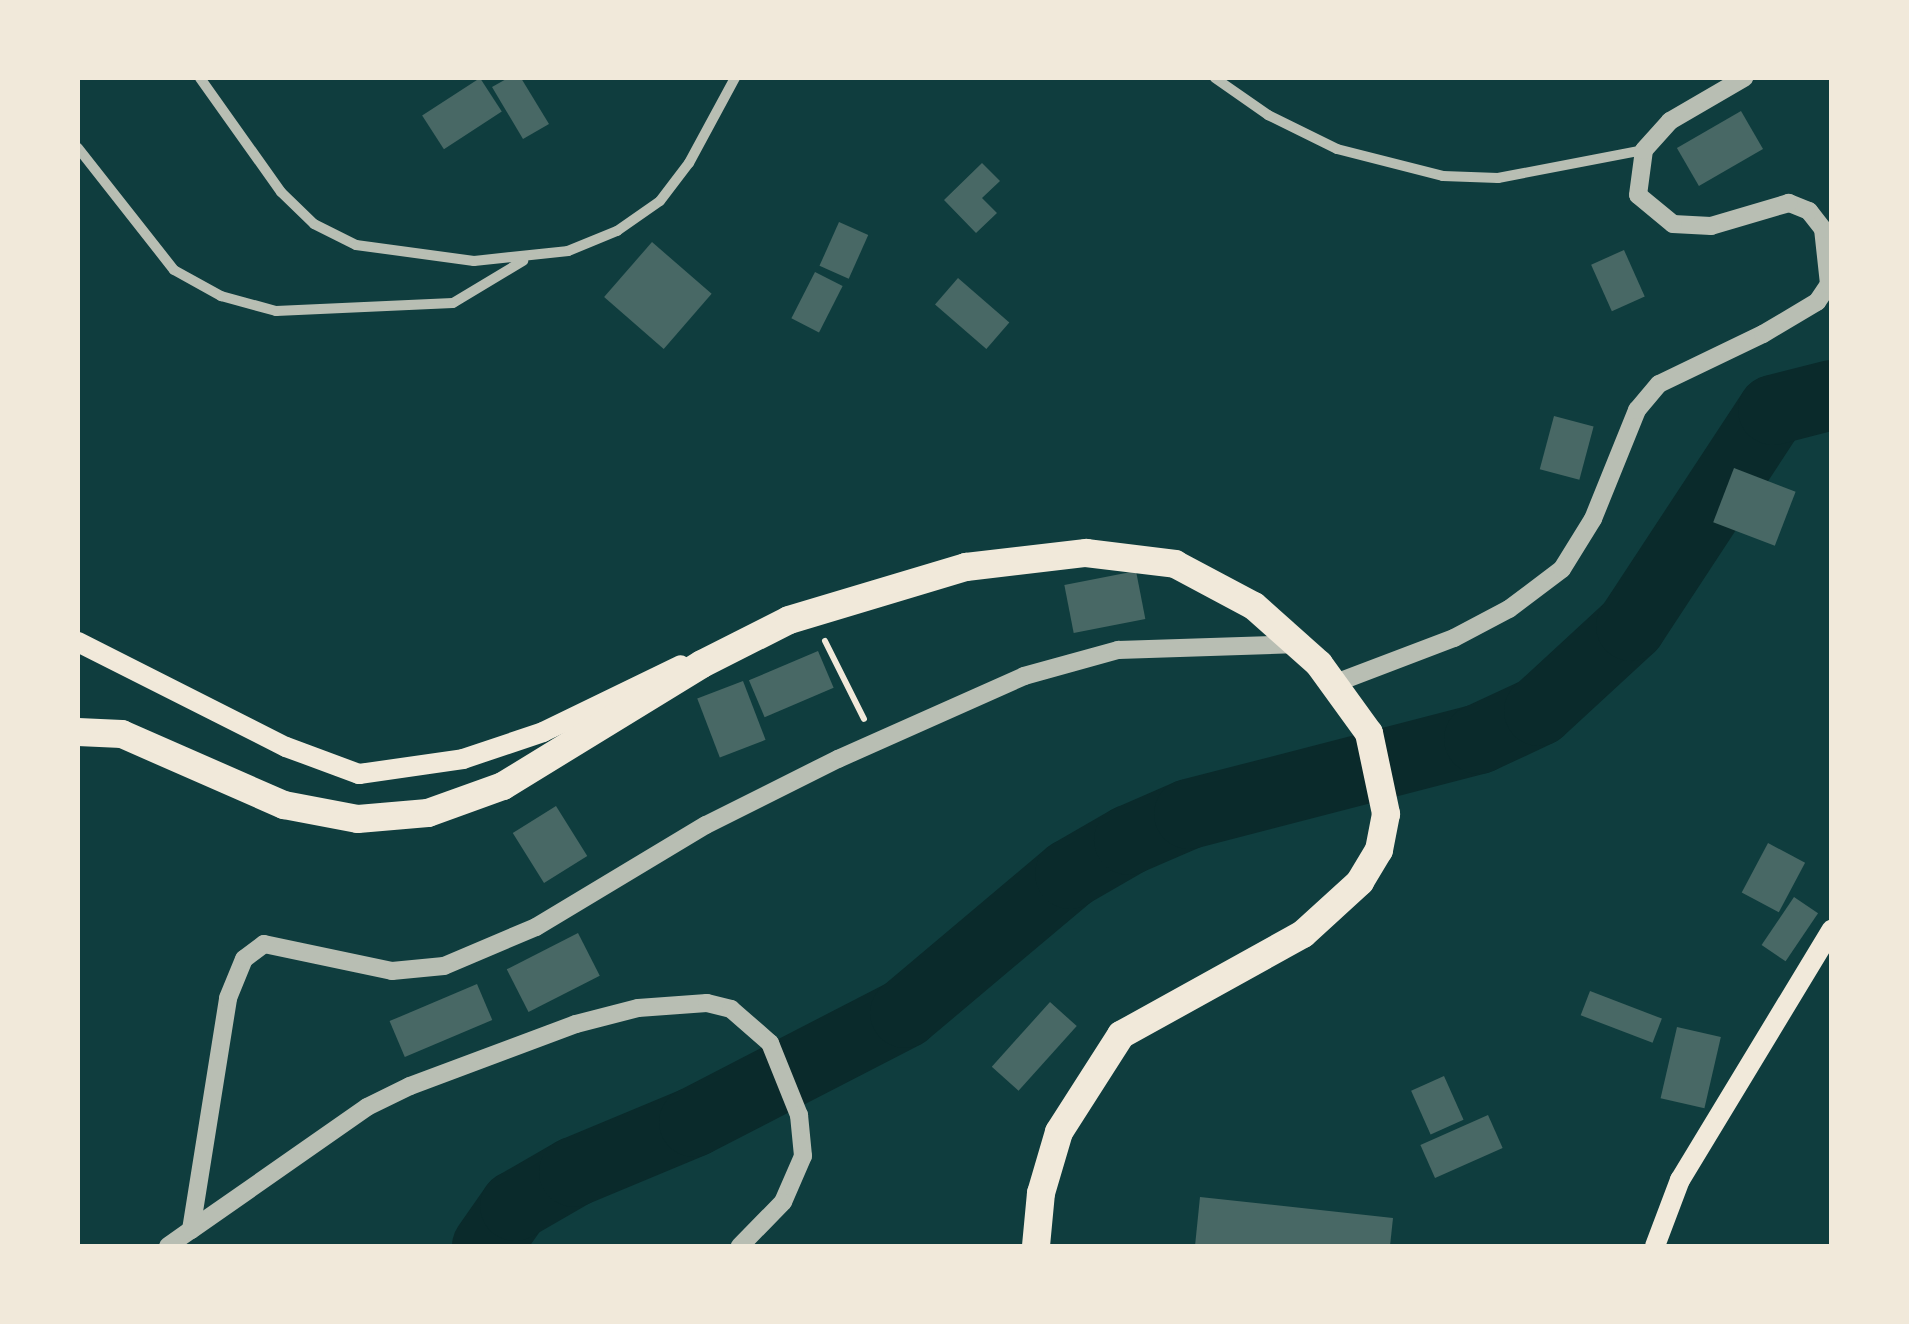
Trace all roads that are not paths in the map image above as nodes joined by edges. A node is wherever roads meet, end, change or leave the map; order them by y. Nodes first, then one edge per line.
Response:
1 (200, 78) edge
2 (735, 78) edge
3 (1216, 78) edge
4 (1744, 78) edge
5 (78, 148) edge
6 (1644, 150) junction
7 (528, 258) junction
8 (800, 616) junction
9 (78, 642) edge
10 (1300, 644) junction
11 (1333, 684) junction
12 (78, 732) edge
13 (1832, 929) edge
14 (191, 1230) junction
15 (1657, 1244) edge
16 (168, 1246) edge
17 (740, 1246) edge
18 (1036, 1246) edge

1 - 7 street
2 - 7 street
3 - 6 street
4 - 6 street
5 - 7 street
6 - 11 street
8 - 9 main road
8 - 10 highway
8 - 12 highway
10 - 11 highway
10 - 14 street
11 - 18 highway
13 - 15 main road
14 - 16 street
14 - 17 street

